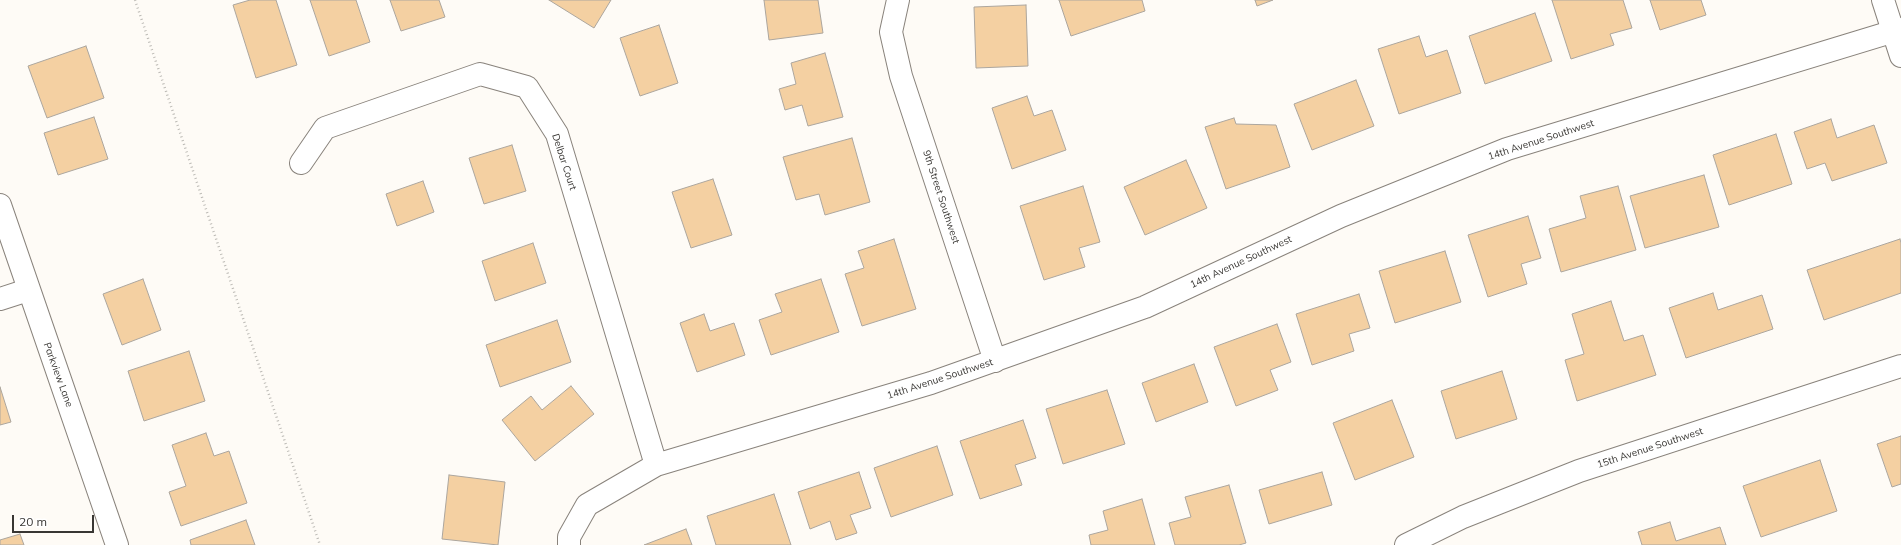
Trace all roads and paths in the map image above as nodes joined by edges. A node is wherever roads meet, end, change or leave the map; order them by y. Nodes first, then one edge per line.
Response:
1 (135, 0) edge
2 (898, 0) edge
3 (1883, 0) edge
4 (1897, 30) edge
5 (1901, 56) edge
6 (301, 163) dead end
7 (0, 205) edge
8 (28, 290) junction
9 (0, 299) edge
10 (996, 362) junction
11 (1901, 366) edge
12 (656, 465) junction
13 (117, 545) edge
14 (320, 545) edge
15 (569, 545) edge
16 (1406, 545) edge

1 - 14 path
2 - 10 street, 9th Street Southwest
3 - 4 street
4 - 5 street
4 - 10 street, 14th Avenue Southwest
6 - 12 street, Delbar Court
7 - 8 street, Parkview Lane
8 - 9 street
8 - 13 street, Parkview Lane
10 - 12 street, 14th Avenue Southwest
11 - 16 street, 15th Avenue Southwest
12 - 15 street, 14th Avenue Southwest

